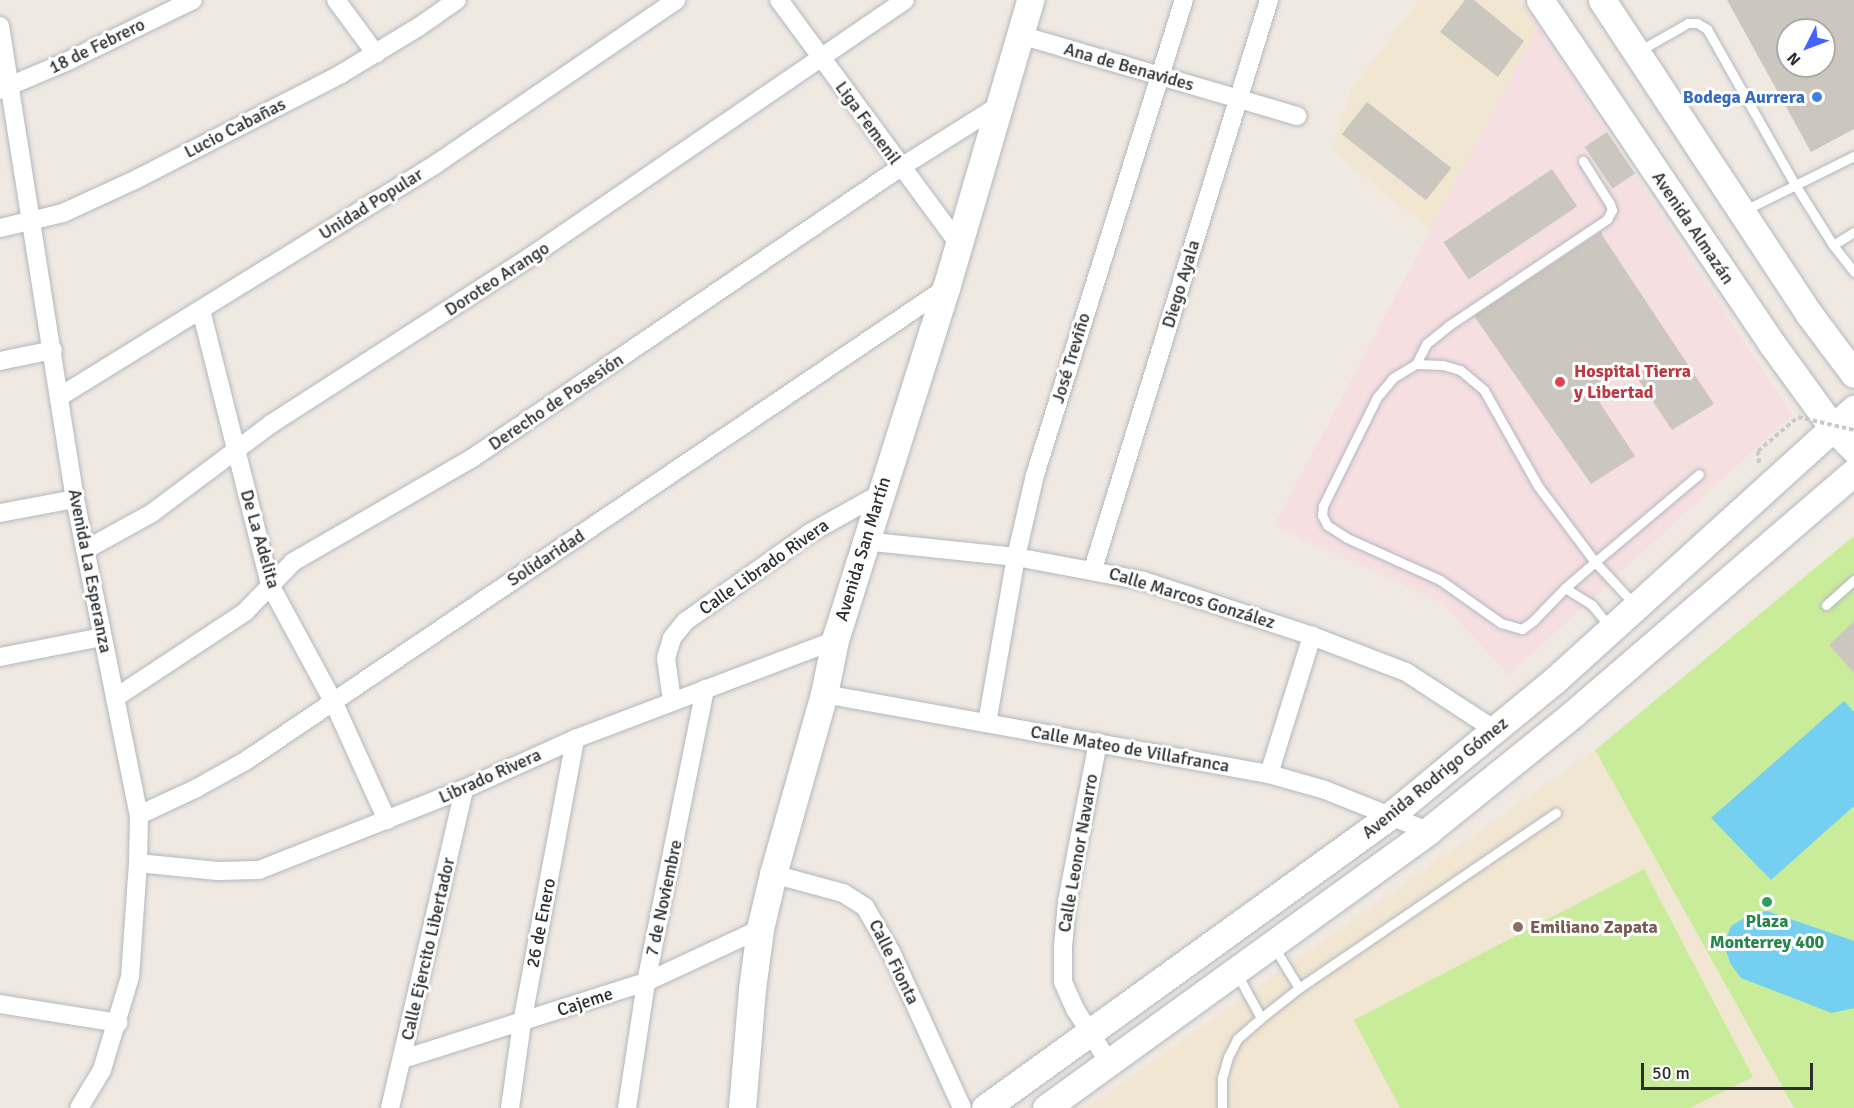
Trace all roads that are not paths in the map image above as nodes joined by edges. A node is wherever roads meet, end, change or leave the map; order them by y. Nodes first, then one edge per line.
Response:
1 (193, 0) edge
2 (336, 0) edge
3 (457, 0) edge
4 (676, 0) edge
5 (779, 0) edge
6 (905, 0) edge
7 (1030, 0) edge
8 (1184, 0) edge
9 (1269, 0) edge
10 (1540, 0) edge
11 (1602, 0) edge
12 (0, 26) edge
13 (1020, 35) junction
14 (1635, 53) junction
15 (376, 54) junction
16 (821, 60) junction
17 (1160, 76) junction
18 (5, 88) edge
19 (1239, 100) junction
20 (1000, 105) junction
21 (1297, 116) dead end
22 (1854, 156) edge
23 (1583, 161) dead end
24 (901, 167) junction
25 (1796, 186) junction
26 (1740, 212) junction
27 (32, 222) junction
28 (0, 228) edge
29 (1854, 232) edge
30 (959, 244) junction
31 (1833, 245) junction
32 (1854, 272) edge
33 (946, 288) junction
34 (201, 310) junction
35 (53, 350) junction
36 (0, 361) edge
37 (1416, 364) junction
38 (1854, 374) edge
39 (60, 397) junction
40 (1854, 409) edge
41 (1844, 429) edge
42 (1854, 449) edge
43 (235, 450) junction
44 (1854, 472) edge
45 (1699, 474) dead end
46 (880, 494) junction
47 (75, 499) junction
48 (0, 513) edge
49 (864, 541) junction
50 (85, 550) junction
51 (1016, 557) junction
52 (1594, 562) junction
53 (1093, 569) junction
54 (1854, 580) edge
55 (270, 585) junction
56 (1565, 588) junction
57 (1826, 605) dead end
58 (1636, 607) junction
59 (1612, 629) junction
60 (1312, 636) junction
61 (102, 637) junction
62 (835, 640) junction
63 (0, 657) edge
64 (705, 689) junction
65 (824, 694) junction
66 (115, 698) junction
67 (333, 701) junction
68 (672, 701) junction
69 (987, 723) junction
70 (1495, 730) junction
71 (575, 739) junction
72 (1098, 742) junction
73 (1269, 774) junction
74 (464, 789) junction
75 (1556, 813) dead end
76 (139, 815) junction
77 (1391, 815) junction
78 (387, 820) junction
79 (1428, 831) junction
80 (138, 863) junction
81 (773, 874) junction
82 (760, 929) junction
83 (1272, 943) junction
84 (1235, 970) junction
85 (646, 982) junction
86 (1299, 988) junction
87 (0, 1004) edge
88 (1261, 1018) junction
89 (118, 1023) junction
90 (522, 1023) junction
91 (1088, 1031) junction
92 (404, 1059) junction
93 (1107, 1061) junction
94 (1050, 1107) edge
95 (79, 1108) edge
96 (390, 1108) edge
97 (510, 1108) edge
98 (627, 1108) edge
99 (742, 1108) edge
100 (962, 1108) edge
101 (985, 1108) edge
102 (1222, 1108) edge

1 - 18 street, 18 de Febrero
2 - 15 street
3 - 15 street, Lucio Cabañas
4 - 34 street, Unidad Popular
5 - 16 street, Liga Femenil
6 - 16 street, Doroteo Arango
7 - 13 street, Avenida San Martín
8 - 17 street, José Treviño
9 - 19 street, Diego Ayala
10 - 41 street, Avenida Almazán
11 - 14 street
12 - 18 street, Avenida La Esperanza
13 - 17 street, Ana de Benavides
13 - 20 street, Avenida San Martín
14 - 25 lane
14 - 26 street
15 - 27 street, Lucio Cabañas
16 - 24 street, Liga Femenil
16 - 43 street, Doroteo Arango
17 - 19 street, Ana de Benavides
17 - 51 street, José Treviño
18 - 27 street, Avenida La Esperanza
19 - 21 street, Ana de Benavides
19 - 53 street, Diego Ayala
20 - 24 street, Derecho de Posesión
20 - 30 street, Avenida San Martín
22 - 25 lane
23 - 37 lane
24 - 30 street, Liga Femenil
24 - 55 street, Derecho de Posesión
25 - 26 lane
25 - 31 lane
26 - 38 street
27 - 28 street, Lucio Cabañas
27 - 35 street, Avenida La Esperanza
29 - 31 lane
30 - 33 street, Avenida San Martín
31 - 32 lane
33 - 46 street, Avenida San Martín
33 - 67 street, Solidaridad
34 - 39 street, Unidad Popular
34 - 43 street, De La Adelita
35 - 36 street
35 - 39 street, Avenida La Esperanza
37 - 52 lane
37 - 56 lane
39 - 47 street, Avenida La Esperanza
40 - 41 street, Avenida Rodrigo Gómez
41 - 42 street, Avenida Almazán
41 - 58 street, Avenida Rodrigo Gómez
43 - 50 street, Doroteo Arango
43 - 55 street, De La Adelita
44 - 79 street, Avenida Rodrigo Gómez
45 - 52 lane
46 - 49 street, Avenida San Martín
46 - 68 street, Calle Librado Rivera
47 - 48 street
47 - 50 street, Avenida La Esperanza
49 - 51 street, Calle Marcos González
49 - 62 street, Avenida San Martín
50 - 61 street, Avenida La Esperanza
51 - 53 street, Calle Marcos González
51 - 69 street, José Treviño
52 - 56 lane
52 - 58 lane
53 - 60 street, Calle Marcos González
54 - 57 lane
55 - 66 street, Derecho de Posesión
55 - 67 street, De La Adelita
56 - 59 lane
58 - 59 street, Avenida Rodrigo Gómez
59 - 70 street, Avenida Rodrigo Gómez
60 - 70 street, Calle Marcos González
60 - 73 street
61 - 63 street
61 - 66 street, Avenida La Esperanza
62 - 64 street, Librado Rivera
62 - 65 street, Avenida San Martín
64 - 68 street, Librado Rivera
64 - 85 street, 7 de Noviembre
65 - 69 street, Calle Mateo de Villafranca
65 - 81 street, Avenida San Martín
66 - 76 street, Avenida La Esperanza
67 - 76 street, Solidaridad
67 - 78 street, De La Adelita
68 - 71 street, Librado Rivera
69 - 72 street, Calle Mateo de Villafranca
70 - 77 street, Avenida Rodrigo Gómez
71 - 74 street, Librado Rivera
71 - 90 street, 26 de Enero
72 - 73 street, Calle Mateo de Villafranca
72 - 91 street, Calle Leonor Navarro
73 - 77 street, Calle Mateo de Villafranca
74 - 78 street, Librado Rivera
74 - 92 street, Calle Ejercito Libertador
75 - 86 lane
76 - 80 street, Avenida La Esperanza
77 - 79 street, Calle Mateo de Villafranca
77 - 91 street, Avenida Rodrigo Gómez
78 - 80 street, Librado Rivera
79 - 83 street, Avenida Rodrigo Gómez
80 - 89 street, Avenida La Esperanza
81 - 82 street, Avenida San Martín
81 - 100 street, Calle Fionta
82 - 85 street, Cajeme
82 - 99 street, Avenida San Martín
83 - 84 street, Avenida Rodrigo Gómez
83 - 86 lane
84 - 88 lane
84 - 93 street, Avenida Rodrigo Gómez
85 - 90 street, Cajeme
85 - 98 street, 7 de Noviembre
86 - 88 lane
87 - 89 street
88 - 102 lane
89 - 95 street, Avenida La Esperanza
90 - 92 street, Cajeme
90 - 97 street, 26 de Enero
91 - 93 street, Calle Leonor Navarro
91 - 101 street, Avenida Rodrigo Gómez
92 - 96 street, Calle Ejercito Libertador
93 - 94 street, Avenida Rodrigo Gómez

